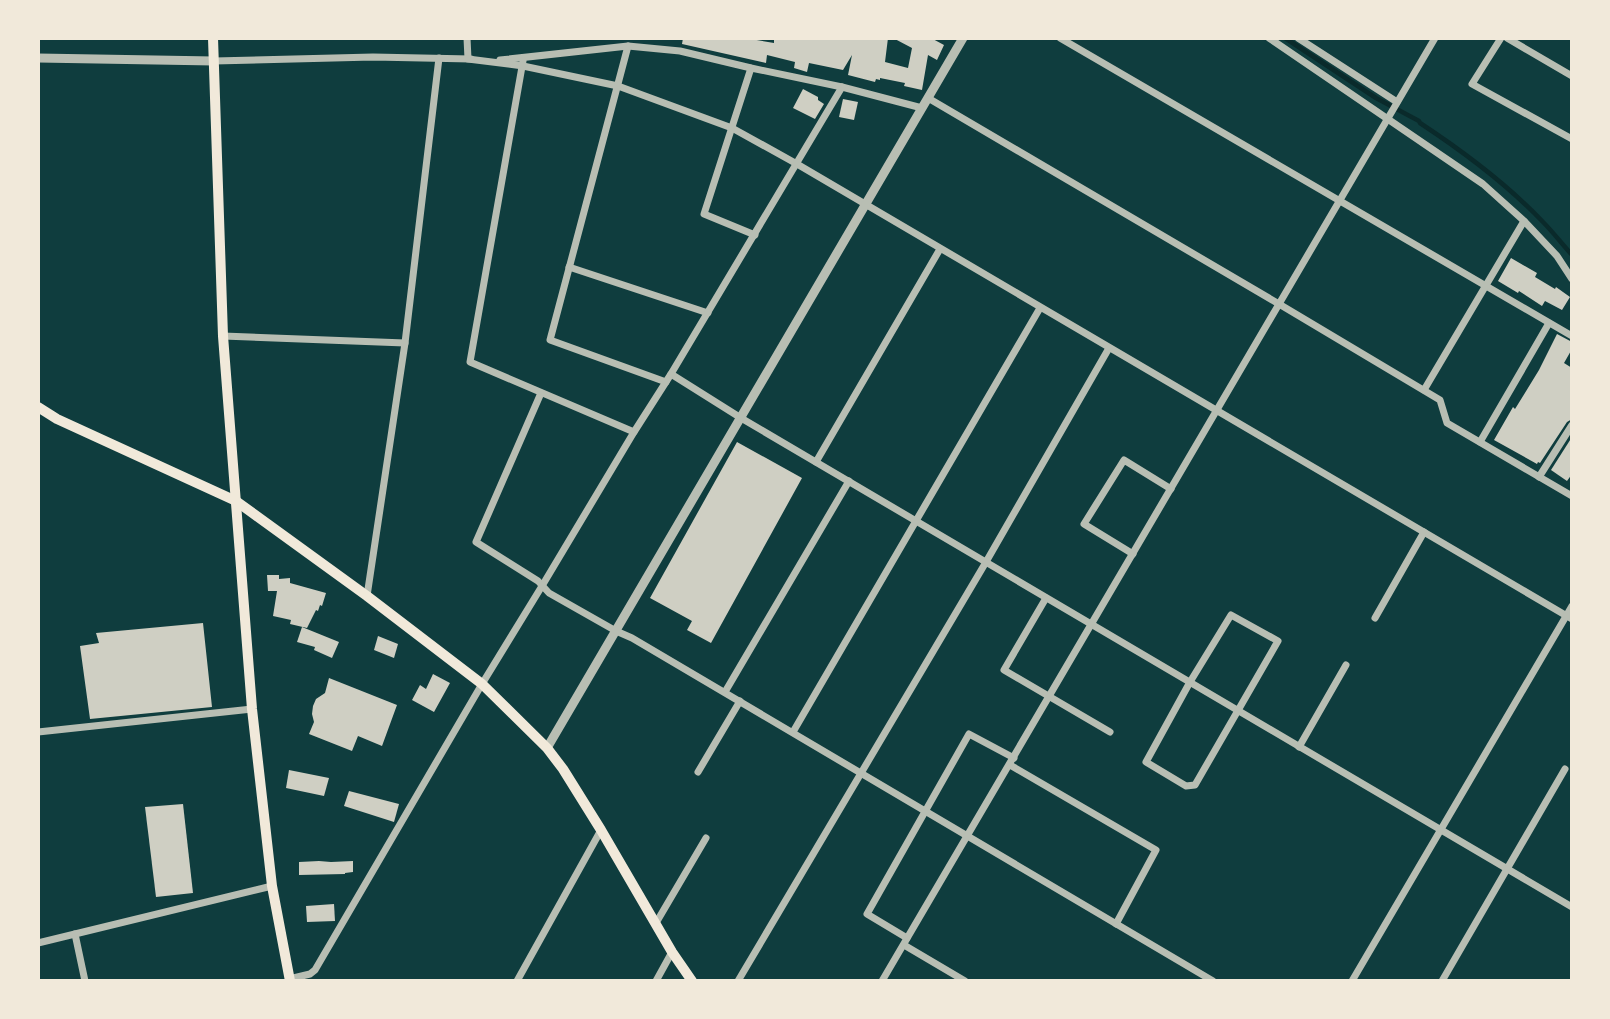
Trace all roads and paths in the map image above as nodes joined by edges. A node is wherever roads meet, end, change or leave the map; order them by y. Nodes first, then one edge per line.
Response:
1 (213, 38) edge
2 (467, 38) edge
3 (963, 38) edge
4 (1060, 38) edge
5 (1269, 38) edge
6 (1298, 38) edge
7 (1435, 38) edge
8 (1501, 38) edge
9 (1507, 38) edge
10 (628, 46) junction
11 (38, 58) edge
12 (439, 58) junction
13 (468, 59) junction
14 (214, 61) junction
15 (523, 61) junction
16 (751, 68) junction
17 (1572, 76) edge
18 (618, 86) junction
19 (842, 87) junction
20 (928, 98) junction
21 (1397, 103) junction
22 (922, 108) junction
23 (1388, 118) junction
24 (732, 128) junction
25 (1572, 139) edge
26 (797, 164) junction
27 (1340, 201) junction
28 (866, 205) junction
29 (1524, 221) junction
30 (755, 236) junction
31 (940, 249) junction
32 (569, 267) junction
33 (1572, 279) edge
34 (1486, 286) junction
35 (1279, 304) junction
36 (1040, 308) junction
37 (708, 313) junction
38 (1549, 323) junction
39 (223, 336) junction
40 (1572, 336) edge
41 (405, 343) junction
42 (1109, 348) junction
43 (669, 378) junction
44 (1424, 390) junction
45 (541, 393) junction
46 (38, 407) edge
47 (1217, 410) junction
48 (741, 418) junction
49 (1572, 425) edge
50 (634, 432) junction
51 (1480, 442) junction
52 (816, 462) junction
53 (1539, 477) junction
54 (849, 481) junction
55 (1171, 489) junction
56 (1572, 496) edge
57 (236, 501) junction
58 (916, 521) junction
59 (1424, 532) junction
60 (1133, 554) junction
61 (986, 562) junction
62 (542, 586) junction
63 (367, 596) junction
64 (1046, 598) junction
65 (1572, 606) edge
66 (1569, 617) edge
67 (1375, 618) dead end
68 (1092, 625) junction
69 (616, 631) junction
70 (1346, 665) dead end
71 (1190, 682) junction
72 (482, 684) junction
73 (725, 692) junction
74 (1049, 697) junction
75 (740, 701) junction
76 (252, 709) junction
77 (1238, 711) junction
78 (38, 732) edge
79 (793, 732) junction
80 (1110, 732) dead end
81 (1299, 747) junction
82 (547, 748) junction
83 (1012, 761) junction
84 (1565, 769) dead end
85 (698, 772) dead end
86 (860, 773) junction
87 (926, 812) junction
88 (601, 830) junction
89 (1440, 830) junction
90 (968, 836) junction
91 (706, 838) dead end
92 (1507, 869) junction
93 (272, 886) junction
94 (1572, 907) edge
95 (656, 923) junction
96 (1116, 924) junction
97 (75, 934) junction
98 (906, 941) junction
99 (38, 943) edge
100 (672, 952) junction
101 (290, 980) edge
102 (85, 981) edge
103 (517, 981) edge
104 (656, 981) edge
105 (692, 981) edge
106 (738, 981) edge
107 (882, 981) edge
108 (965, 981) edge
109 (1213, 981) edge
110 (1352, 981) edge
111 (1443, 981) edge

1 - 14 main road
2 - 13 street
3 - 20 street
4 - 27 street
5 - 23 street
6 - 21 street
7 - 21 street
8 - 25 street
9 - 17 street
10 - 15 street
10 - 16 street
10 - 18 street
11 - 14 street
12 - 13 street
12 - 14 street
12 - 41 street
13 - 15 street
14 - 39 main road
15 - 18 street
15 - 45 street
16 - 19 street
16 - 24 street
18 - 24 street
18 - 32 street
19 - 22 street
19 - 26 street
20 - 22 street
20 - 35 street
21 - 23 street
22 - 28 street
23 - 27 street
23 - 29 street
24 - 26 street
24 - 30 street
26 - 28 street
26 - 30 street
27 - 34 street
27 - 35 street
28 - 31 street
28 - 48 street
29 - 33 street
29 - 34 street
30 - 37 street
31 - 36 street
31 - 52 street
32 - 37 street
32 - 43 street
34 - 38 street
34 - 44 street
35 - 44 street
35 - 47 street
36 - 42 street
36 - 58 street
37 - 43 street
38 - 40 street
38 - 51 street
39 - 41 street
39 - 57 main road
41 - 63 street
42 - 47 street
42 - 61 street
43 - 48 street
43 - 50 street
44 - 51 street
45 - 50 street
45 - 62 street
46 - 57 main road
47 - 55 street
47 - 59 street
48 - 52 street
48 - 69 street
49 - 53 street
50 - 62 street
51 - 53 street
52 - 54 street
53 - 56 street
54 - 58 street
54 - 73 street
55 - 60 street
55 - 60 street
57 - 63 main road
57 - 76 main road
58 - 61 street
58 - 79 street
59 - 66 street
59 - 67 street
60 - 68 street
61 - 64 street
61 - 86 street
62 - 69 street
62 - 72 street
63 - 72 main road
64 - 68 street
64 - 74 street
65 - 66 street
66 - 89 street
68 - 71 street
68 - 74 street
69 - 73 street
69 - 82 street
70 - 81 street
71 - 77 street
71 - 77 street
71 - 77 street
72 - 82 main road
72 - 101 street
73 - 75 street
74 - 80 street
74 - 83 street
75 - 79 street
75 - 85 street
76 - 78 street
76 - 93 main road
77 - 81 street
79 - 86 street
81 - 89 street
82 - 88 main road
83 - 87 street
83 - 90 street
83 - 96 street
84 - 92 street
86 - 87 street
86 - 106 street
87 - 90 street
87 - 98 street
88 - 95 main road
88 - 103 street
89 - 92 street
89 - 110 street
90 - 96 street
90 - 98 street
91 - 95 street
92 - 94 street
92 - 111 street
93 - 97 street
93 - 101 main road
95 - 100 main road
96 - 109 street
97 - 99 street
97 - 102 street
98 - 107 street
98 - 108 street
100 - 104 street
100 - 105 main road

